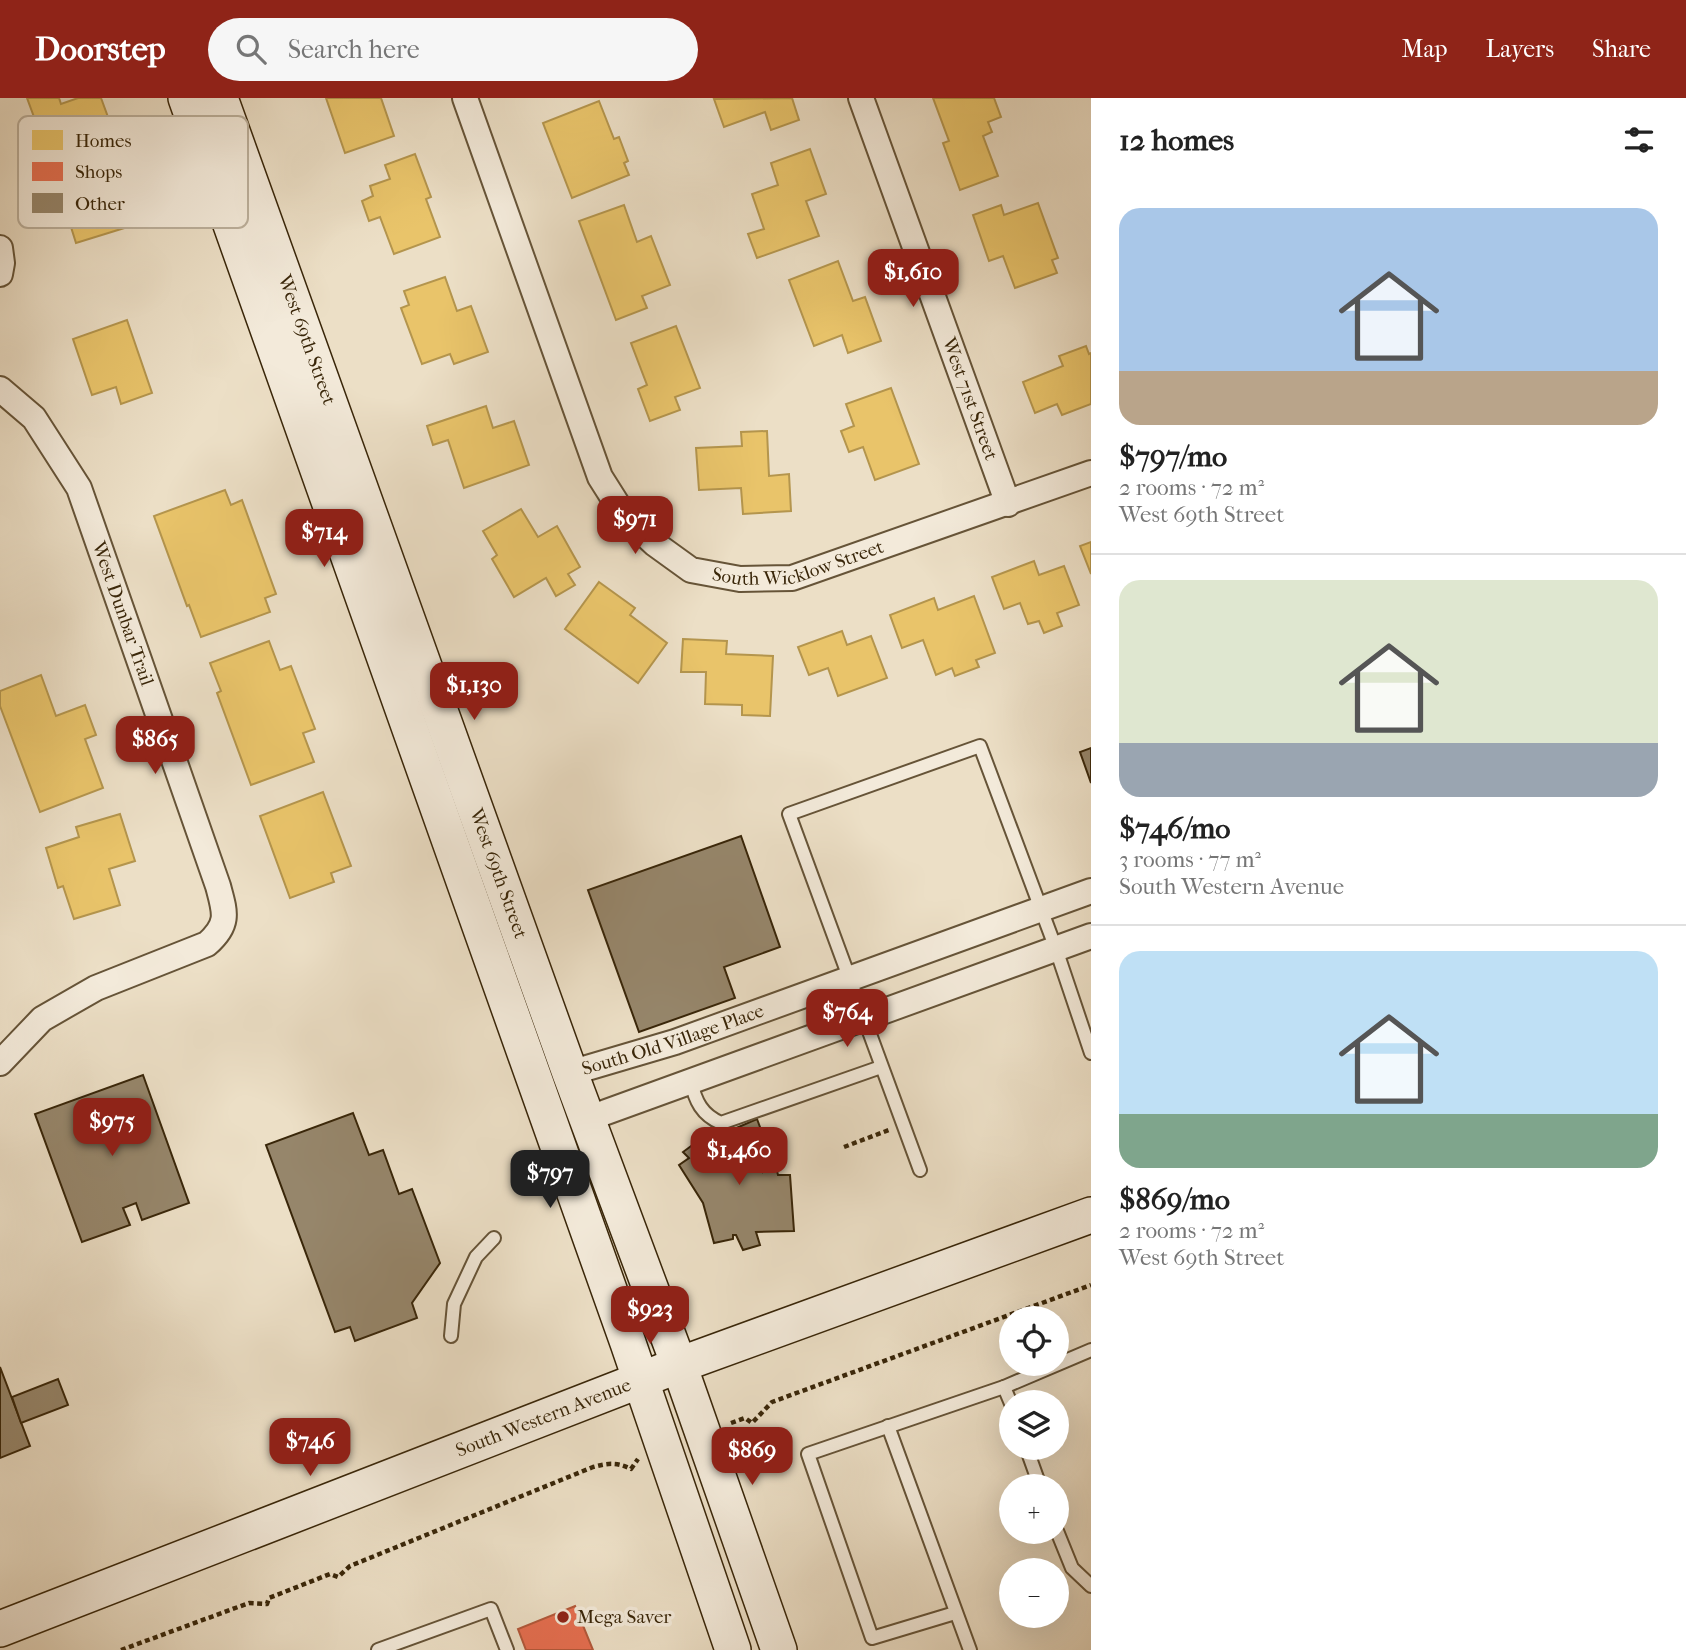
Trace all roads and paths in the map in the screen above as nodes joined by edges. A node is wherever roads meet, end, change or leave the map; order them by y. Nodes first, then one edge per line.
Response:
1 (186, 98) edge
2 (220, 98) edge
3 (465, 98) edge
4 (860, 98) edge
5 (192, 116) edge
6 (226, 116) edge
7 (248, 176) edge
8 (232, 228) edge
9 (0, 248) edge
10 (0, 274) edge
11 (0, 389) edge
12 (1091, 473) edge
13 (1008, 503) junction
14 (1091, 891) edge
15 (1041, 909) junction
16 (1091, 936) edge
17 (1056, 949) junction
18 (850, 978) junction
19 (863, 1019) junction
20 (1091, 1052) edge
21 (0, 1063) edge
22 (881, 1067) junction
23 (570, 1073) junction
24 (691, 1081) junction
25 (587, 1119) junction
26 (903, 1125) junction
27 (844, 1147) dead end
28 (920, 1170) dead end
29 (1091, 1215) edge
30 (494, 1238) dead end
31 (1091, 1285) edge
32 (451, 1336) dead end
33 (1091, 1350) edge
34 (679, 1365) junction
35 (641, 1380) junction
36 (1004, 1387) junction
37 (1005, 1390) edge
38 (745, 1418) dead end
39 (888, 1426) junction
40 (636, 1459) dead end
41 (1062, 1544) edge
42 (1091, 1586) edge
43 (955, 1613) junction
44 (0, 1629) edge
45 (121, 1650) edge
46 (379, 1650) edge
47 (506, 1650) edge
48 (733, 1650) edge
49 (779, 1650) edge
50 (970, 1650) edge

1 - 5 main road, West 69th Street
2 - 6 main road, West 69th Street
3 - 13 street, South Wicklow Street
4 - 13 street, West 71st Street
7 - 23 main road, West 69th Street
8 - 35 main road, West 69th Street
9 - 10 street
11 - 21 street, West Dunbar Trail
12 - 13 street, South Wicklow Street
14 - 15 street, South Old Village Place
15 - 17 lane
15 - 18 street, South Old Village Place
15 - 18 lane
16 - 17 street
17 - 19 street
17 - 20 lane
18 - 19 lane
18 - 23 street, South Old Village Place
19 - 22 lane
19 - 24 street
22 - 24 lane
22 - 26 lane
23 - 25 main road, West 69th Street
24 - 25 street
25 - 34 main road, West 69th Street
26 - 27 path
26 - 28 lane
29 - 34 main road, South Western Avenue
30 - 32 lane
31 - 38 path
33 - 36 lane
34 - 35 main road, South Western Avenue
34 - 49 main road, West 69th Street
35 - 44 main road, South Western Avenue
35 - 48 main road, West 69th Street
36 - 37 lane
36 - 39 lane
39 - 43 lane
39 - 43 lane
40 - 45 path
41 - 42 lane
43 - 50 lane
46 - 47 lane

